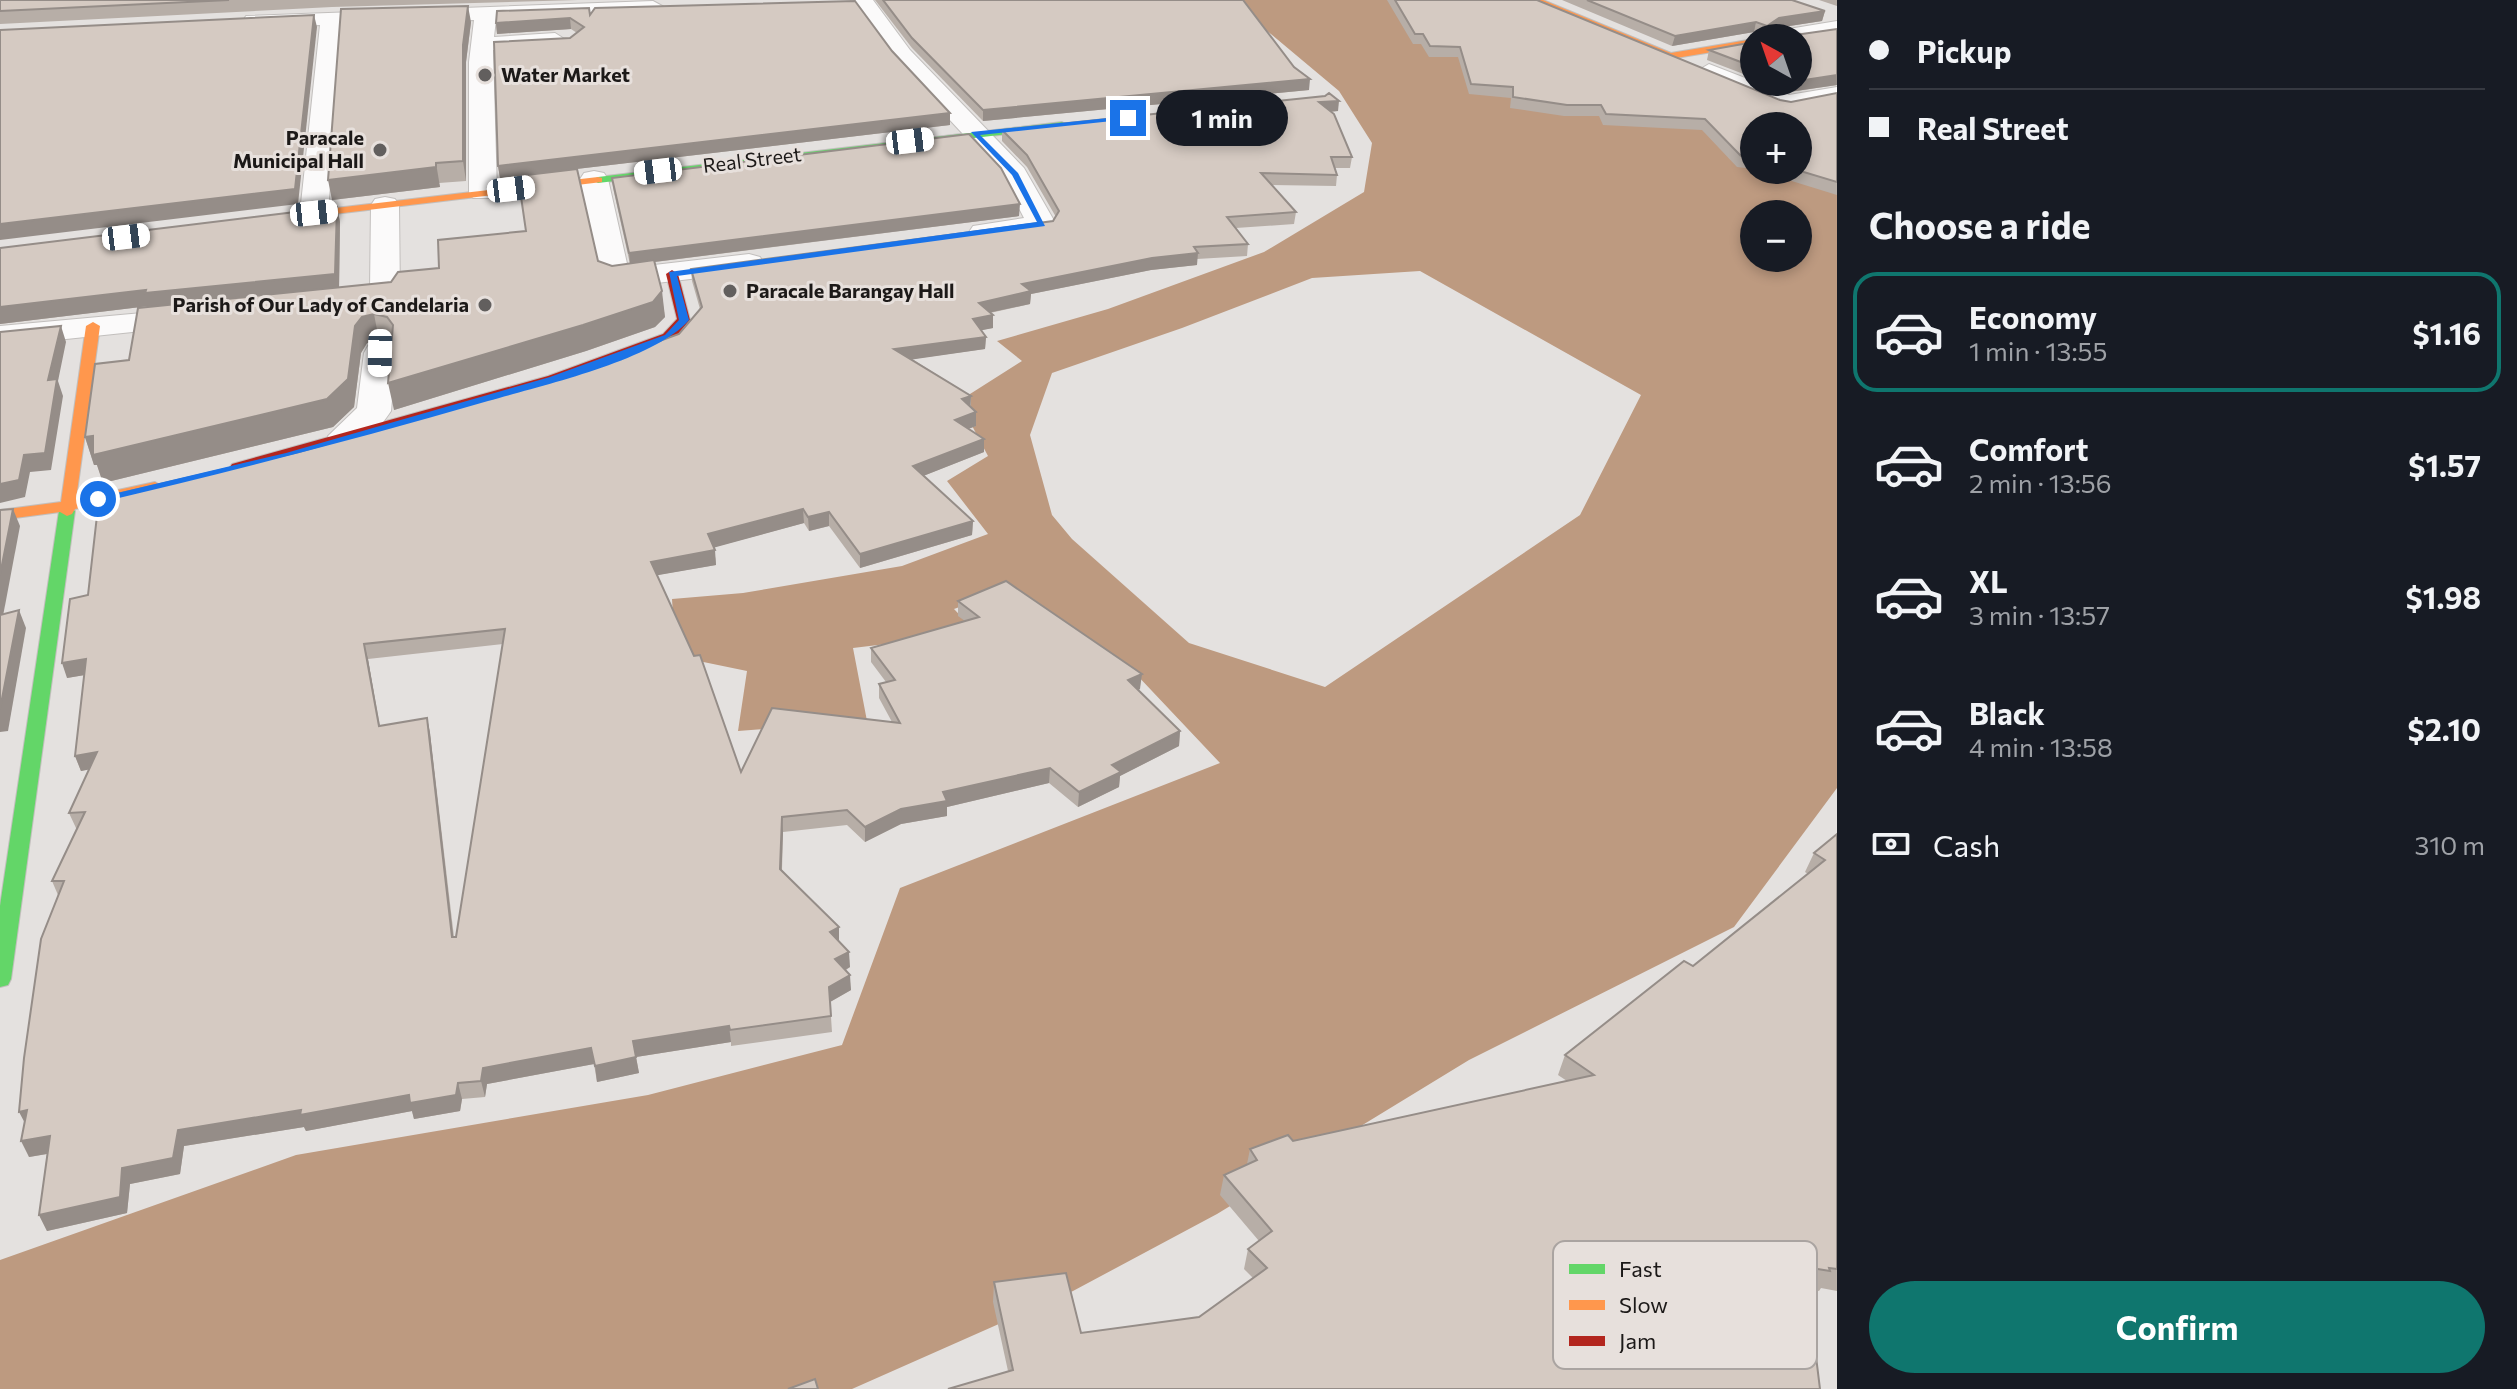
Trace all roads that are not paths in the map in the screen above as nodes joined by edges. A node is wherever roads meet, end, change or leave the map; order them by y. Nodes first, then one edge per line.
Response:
1 (1536, 0) edge
2 (857, 1) edge
3 (485, 6) edge
4 (674, 6) edge
5 (1813, 8) edge
6 (1837, 16) edge
7 (332, 17) junction
8 (237, 22) edge
9 (876, 23) junction
10 (844, 25) edge
11 (1837, 28) edge
12 (1812, 32) edge
13 (576, 39) edge
14 (482, 44) junction
15 (1740, 44) edge
16 (1670, 56) junction
17 (1837, 94) edge
18 (1082, 123) edge
19 (974, 133) junction
20 (594, 179) junction
21 (483, 192) junction
22 (385, 205) junction
23 (314, 213) junction
24 (251, 221) edge
25 (955, 235) edge
26 (777, 259) edge
27 (672, 274) junction
28 (309, 306) edge
29 (232, 313) edge
30 (93, 326) junction
31 (383, 326) junction
32 (0, 336) edge
33 (346, 436) junction
34 (218, 472) edge
35 (174, 482) edge
36 (67, 506) junction
37 (0, 515) edge
38 (0, 979) edge

1 - 16 street
2 - 9 street
3 - 4 street
3 - 7 street
3 - 14 street
5 - 6 street
7 - 8 street
7 - 23 street
9 - 10 street
9 - 19 street
11 - 12 street
13 - 14 street
14 - 21 street
15 - 16 street
16 - 17 street
18 - 19 street, Real Street
19 - 20 street, Real Street
19 - 25 street
20 - 21 street, Real Street
20 - 27 street
21 - 22 street, Real Street
22 - 23 street, Real Street
22 - 31 street
23 - 24 street, Real Street
26 - 27 street
27 - 33 street
28 - 31 street
29 - 30 street
30 - 32 street
30 - 36 street
31 - 33 street
33 - 34 street
35 - 36 street
36 - 37 street
36 - 38 street

